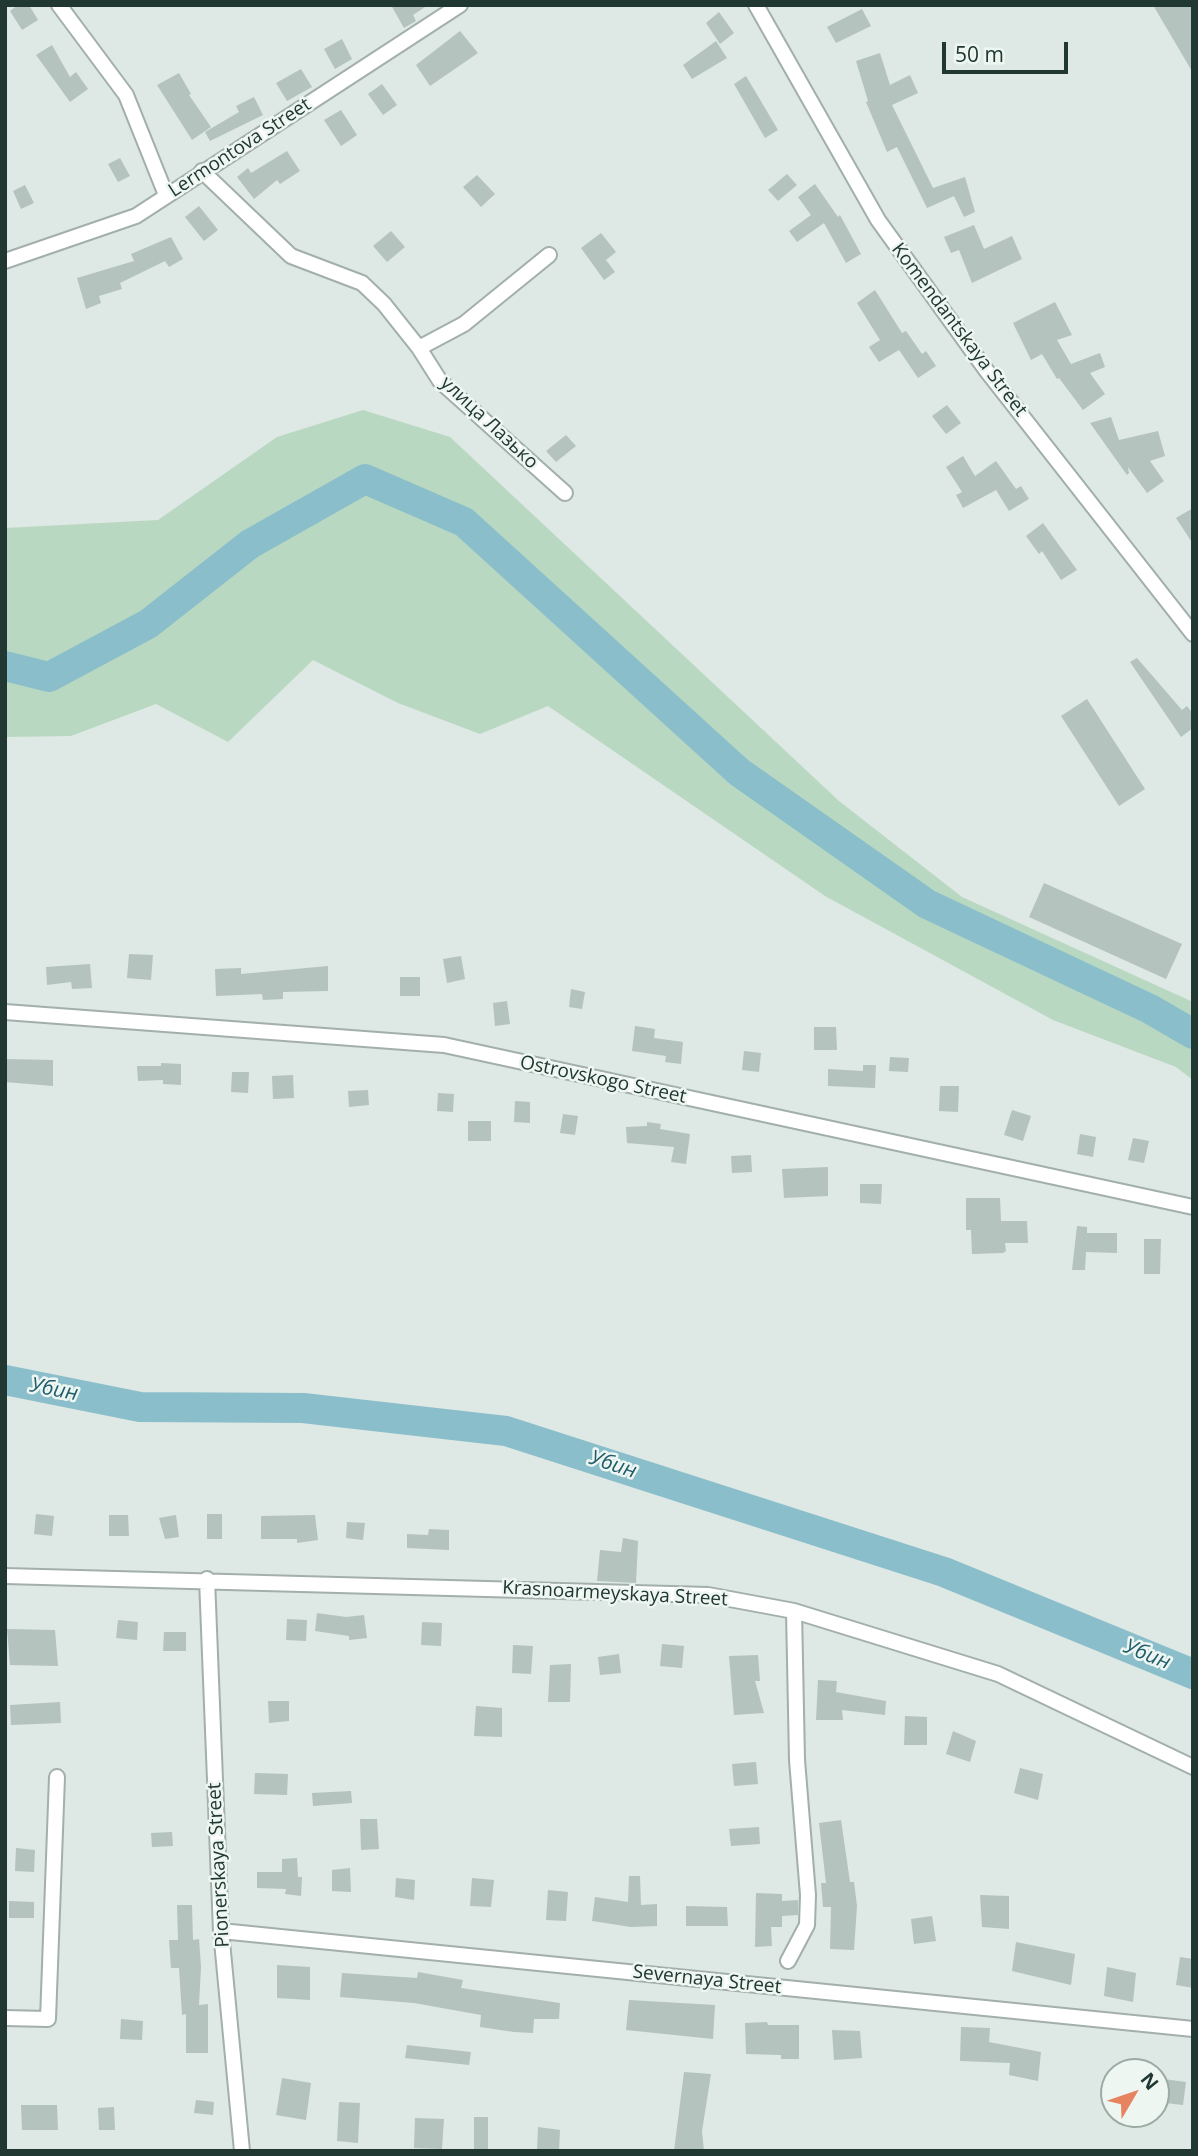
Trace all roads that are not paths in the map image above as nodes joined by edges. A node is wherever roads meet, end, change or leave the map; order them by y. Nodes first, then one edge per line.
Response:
1 (59, 5) edge
2 (460, 5) edge
3 (756, 5) edge
4 (202, 171) junction
5 (166, 195) junction
6 (549, 255) dead end
7 (5, 261) edge
8 (419, 348) junction
9 (565, 493) dead end
10 (1193, 635) edge
11 (5, 1012) edge
12 (1193, 1207) edge
13 (5, 1576) edge
14 (207, 1579) junction
15 (794, 1611) junction
16 (1193, 1767) edge
17 (57, 1777) dead end
18 (221, 1931) junction
19 (788, 1961) dead end
20 (5, 2018) edge
21 (1193, 2029) edge
22 (242, 2151) edge

1 - 5 street
2 - 4 street, Lermontova Street
3 - 10 street, Komendantskaya Street
4 - 5 street, Lermontova Street
4 - 8 street, улица Лазько
5 - 7 street, Lermontova Street
6 - 8 street
8 - 9 street, улица Лазько
11 - 12 street, Ostrovskogo Street
13 - 14 street, Krasnoarmeyskaya Street
14 - 15 street, Krasnoarmeyskaya Street
14 - 18 street, Pionerskaya Street
15 - 16 street, Krasnoarmeyskaya Street
15 - 19 street
17 - 20 street
18 - 21 street, Severnaya Street
18 - 22 street, Pionerskaya Street

